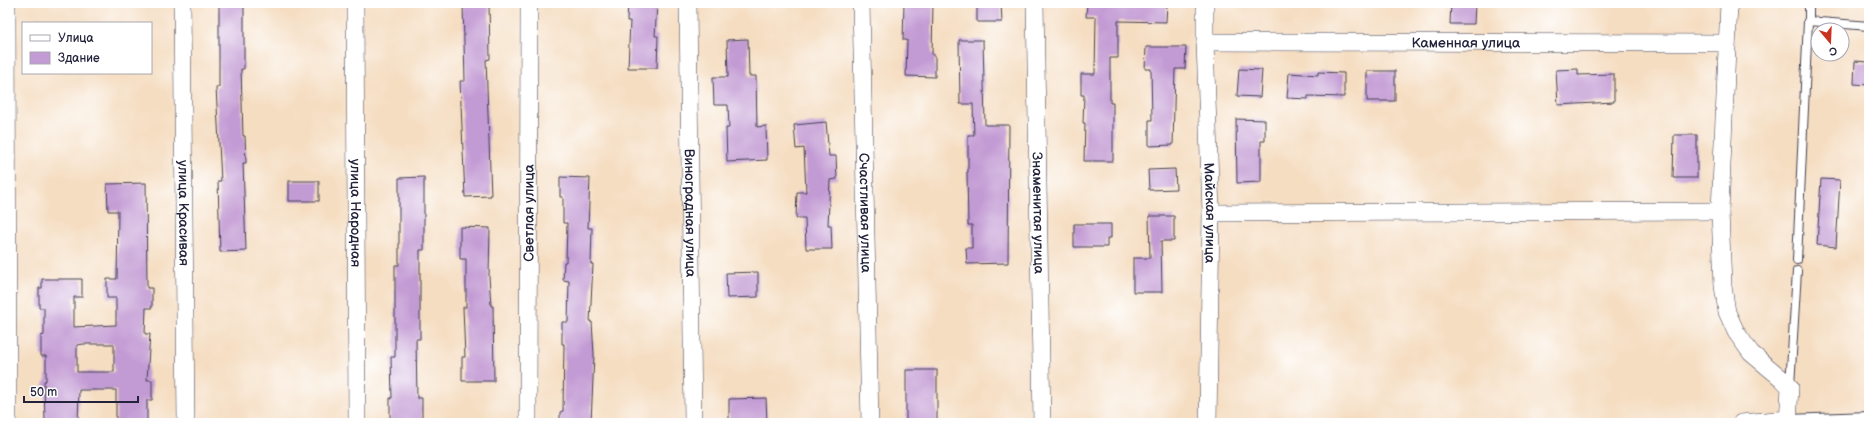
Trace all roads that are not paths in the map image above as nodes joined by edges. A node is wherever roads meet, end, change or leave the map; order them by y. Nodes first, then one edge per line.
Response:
1 (7, 3) edge
2 (182, 3) edge
3 (355, 3) edge
4 (529, 3) edge
5 (688, 3) edge
6 (861, 3) edge
7 (1035, 3) edge
8 (1205, 3) edge
9 (1729, 3) edge
10 (1809, 3) edge
11 (1808, 18) dead end
12 (1868, 25) edge
13 (1205, 42) junction
14 (1727, 43) junction
15 (1720, 212) junction
16 (1211, 213) junction
17 (1797, 260) dead end
18 (1797, 271) dead end
19 (1790, 387) junction
20 (1869, 416) edge
21 (1788, 421) edge
22 (8, 423) edge
23 (186, 423) edge
24 (357, 423) edge
25 (528, 423) edge
26 (694, 423) edge
27 (870, 423) edge
28 (1042, 423) edge
29 (1208, 423) edge
30 (1741, 423) edge

1 - 22 street
2 - 23 street, улица Красивая
3 - 24 street, улица Народная
4 - 25 street, Светлая улица
5 - 26 street, Виноградная улица
6 - 27 street, Счастливая улица
7 - 28 street, Знаменитая улица
8 - 13 street, Майская улица
9 - 14 street
10 - 11 lane
12 - 17 lane
13 - 14 street, Каменная улица
13 - 16 street, Майская улица
14 - 15 street
15 - 16 street
15 - 19 street
16 - 29 street, Майская улица
18 - 19 lane
19 - 21 street
20 - 21 lane
21 - 30 street

